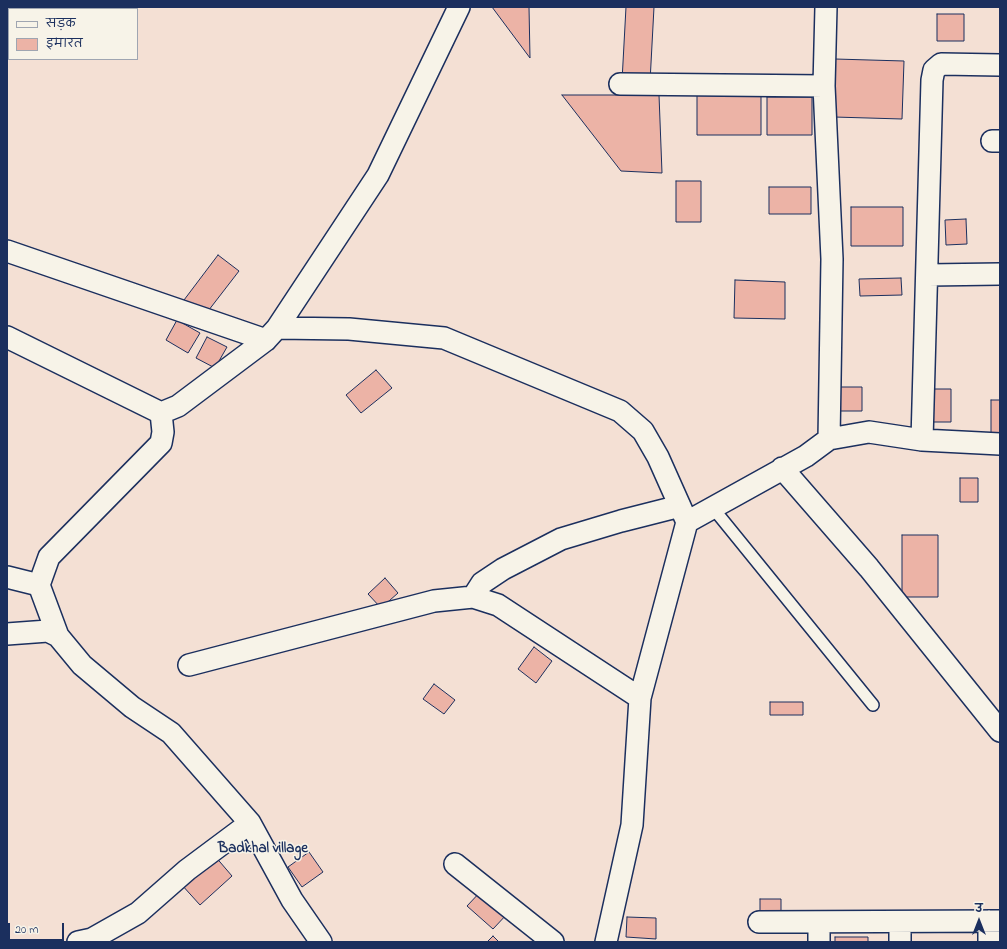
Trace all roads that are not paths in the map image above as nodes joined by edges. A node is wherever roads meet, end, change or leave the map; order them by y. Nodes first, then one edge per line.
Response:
1 (459, 7) edge
2 (826, 7) edge
3 (1000, 65) edge
4 (620, 84) dead end
5 (824, 86) junction
6 (7, 251) edge
7 (1000, 274) edge
8 (928, 275) junction
9 (272, 334) junction
10 (7, 337) edge
11 (161, 413) junction
12 (829, 439) junction
13 (922, 440) junction
14 (1000, 444) edge
15 (782, 468) junction
16 (713, 508) junction
17 (683, 514) junction
18 (7, 577) edge
19 (39, 585) junction
20 (473, 597) junction
21 (7, 634) edge
22 (58, 636) junction
23 (189, 665) dead end
24 (640, 698) junction
25 (873, 705) dead end
26 (1000, 731) edge
27 (250, 823) junction
28 (455, 864) dead end
29 (995, 921) edge
30 (759, 922) dead end
31 (900, 922) junction
32 (819, 932) edge
33 (78, 942) edge
34 (321, 942) edge
35 (553, 942) edge
36 (606, 942) edge
37 (900, 942) edge
38 (989, 942) edge

1 - 9 street
2 - 5 street
3 - 8 street
4 - 5 street
5 - 12 street
6 - 9 street
7 - 8 street
8 - 13 street
9 - 11 street
9 - 17 street
10 - 11 street
11 - 19 street
12 - 13 street
12 - 15 street
13 - 14 street
15 - 16 street
15 - 26 street
16 - 17 street
16 - 25 lane
17 - 20 street
17 - 24 street
18 - 19 street
19 - 22 street
20 - 23 street
20 - 24 street
21 - 22 street
22 - 27 street
24 - 36 street
27 - 33 street
27 - 34 street
28 - 35 street
29 - 31 street
29 - 38 street
30 - 32 street
31 - 32 street
31 - 37 street

